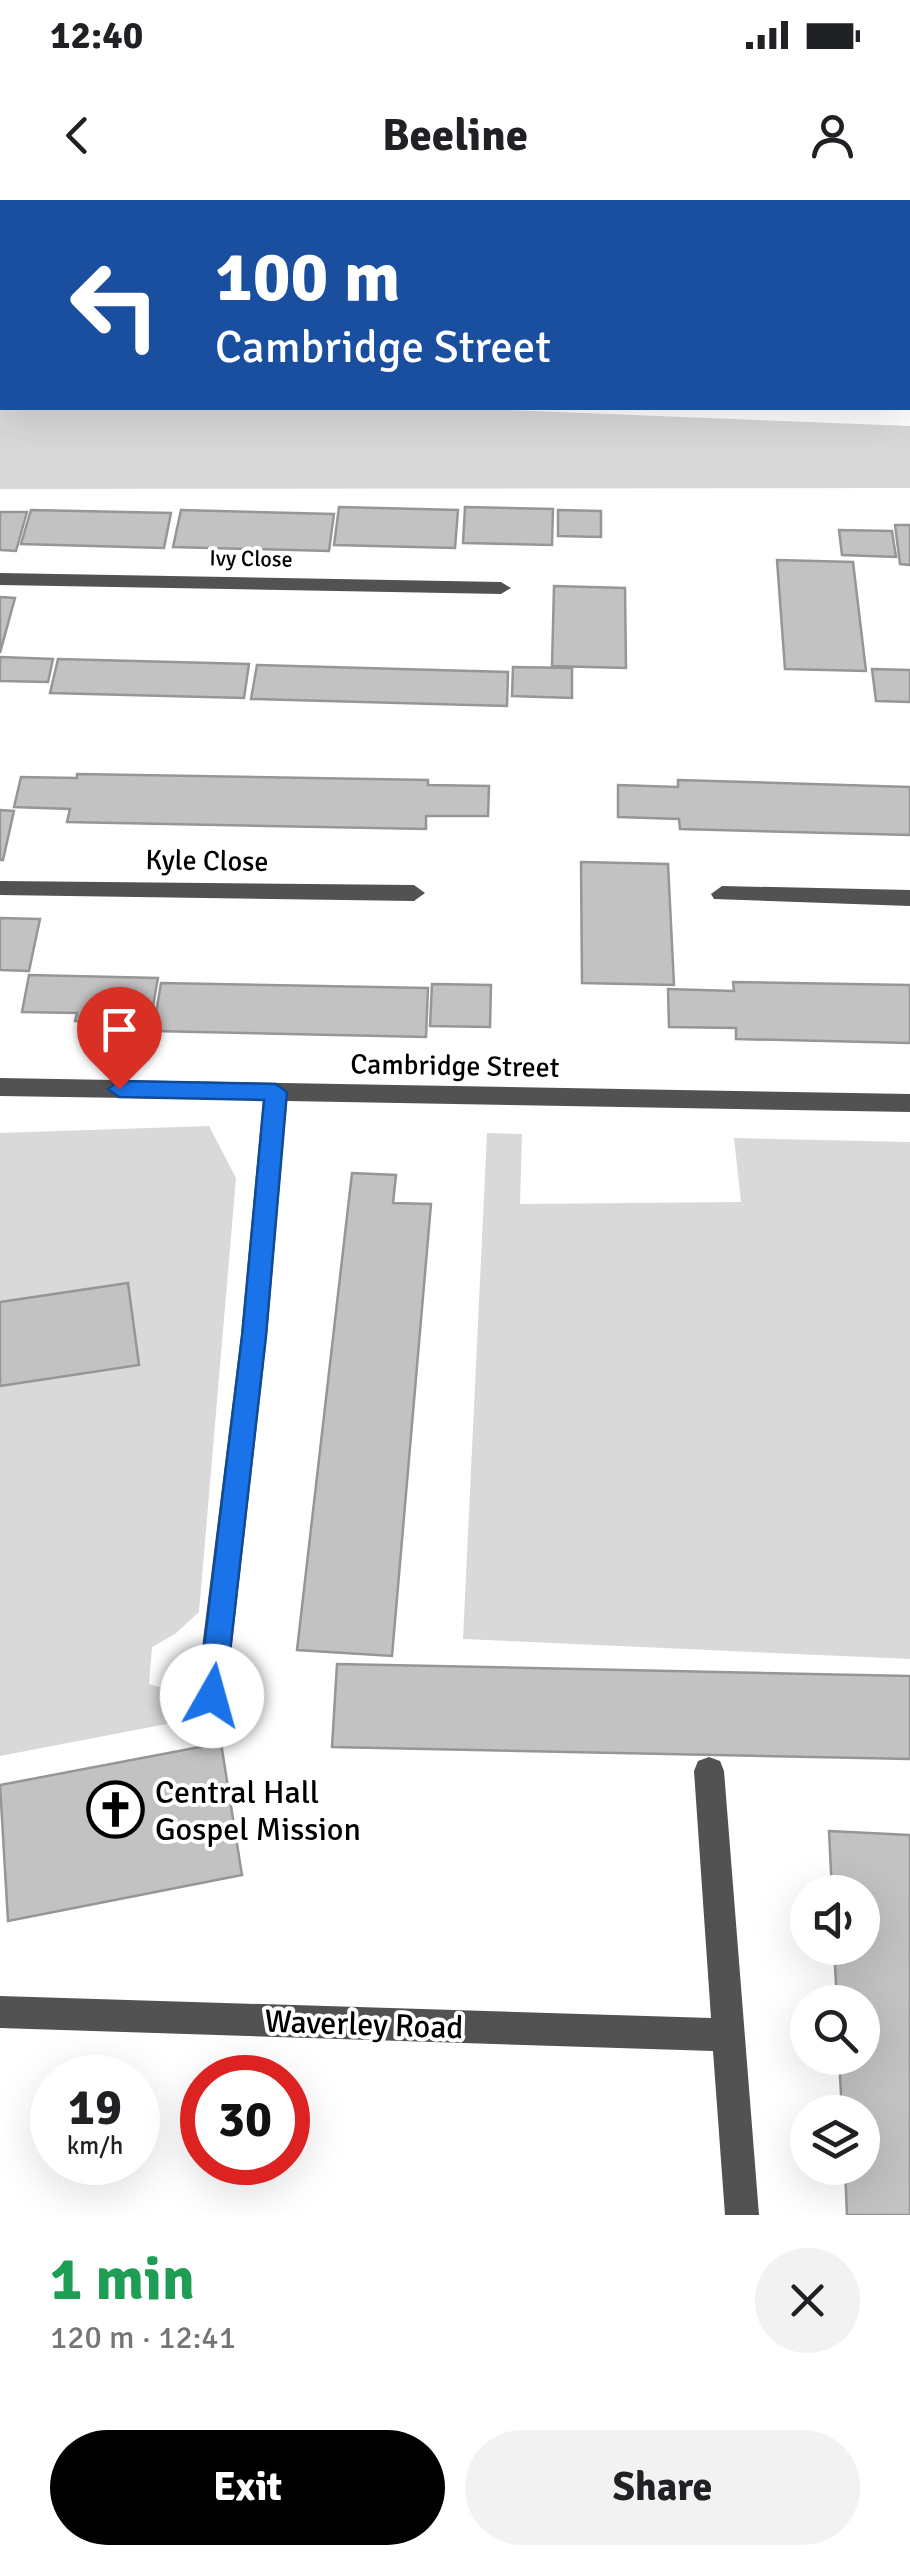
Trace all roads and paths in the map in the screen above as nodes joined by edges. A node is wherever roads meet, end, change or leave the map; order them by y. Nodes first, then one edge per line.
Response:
1 (0, 578) edge
2 (501, 588) dead end
3 (0, 888) edge
4 (414, 893) dead end
5 (722, 894) dead end
6 (910, 898) edge
7 (0, 1088) edge
8 (276, 1092) junction
9 (910, 1103) edge
10 (212, 1696) dead end
11 (709, 1771) dead end
12 (0, 2012) edge
13 (728, 2035) junction
14 (742, 2215) edge

1 - 2 street, Ivy Close
3 - 4 street, Kyle Close
5 - 6 street
7 - 8 street, Cambridge Street
8 - 9 street, Cambridge Street
8 - 10 street
11 - 13 street
12 - 13 street, Waverley Road
13 - 14 street

